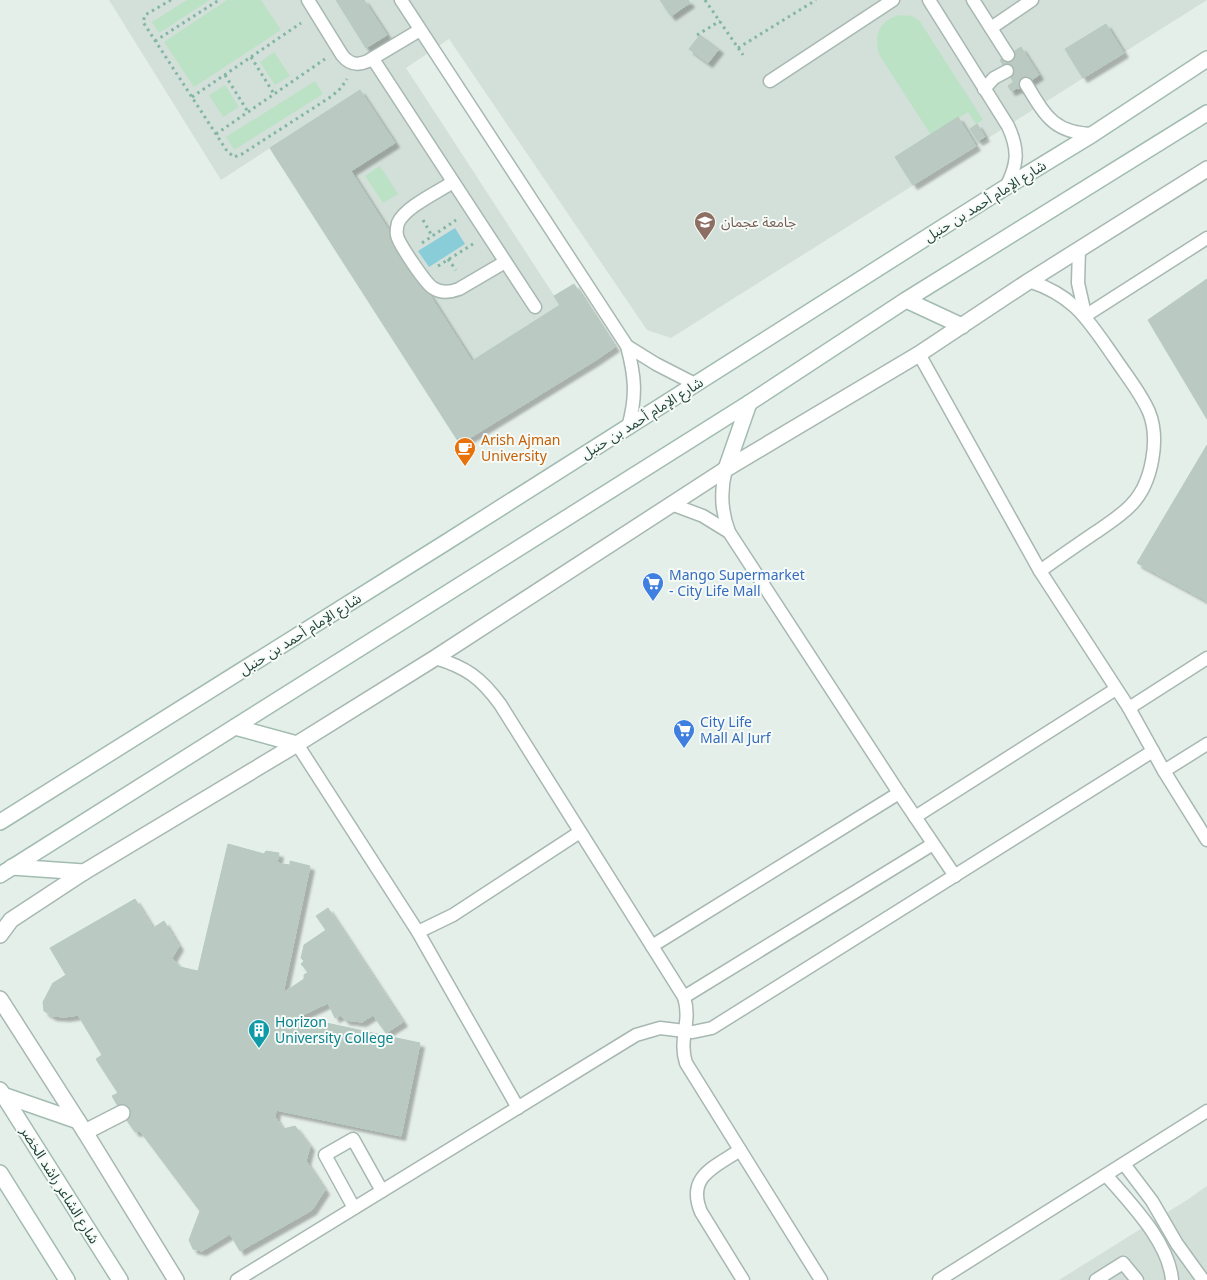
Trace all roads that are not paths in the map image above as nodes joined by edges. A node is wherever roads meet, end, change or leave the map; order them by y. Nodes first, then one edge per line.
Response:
1 (308, 0) edge
2 (401, 0) edge
3 (893, 0) edge
4 (929, 0) edge
5 (973, 0) edge
6 (1032, 0) edge
7 (991, 28) junction
8 (420, 30) junction
9 (1008, 55) dead end
10 (372, 59) junction
11 (1207, 59) edge
12 (1007, 71) dead end
13 (770, 81) dead end
14 (1026, 84) dead end
15 (984, 88) junction
16 (1207, 113) edge
17 (1093, 134) junction
18 (1207, 169) edge
19 (453, 182) junction
20 (1006, 187) junction
21 (1207, 238) edge
22 (1079, 249) junction
23 (505, 262) junction
24 (1030, 280) junction
25 (906, 300) junction
26 (534, 307) dead end
27 (1085, 316) junction
28 (962, 326) junction
29 (627, 346) junction
30 (919, 354) junction
31 (695, 384) junction
32 (749, 403) junction
33 (628, 427) junction
34 (726, 469) junction
35 (672, 504) junction
36 (730, 532) junction
37 (1040, 571) junction
38 (435, 658) junction
39 (1207, 658) edge
40 (1116, 689) junction
41 (1128, 708) junction
42 (236, 727) junction
43 (297, 744) junction
44 (1207, 744) edge
45 (1153, 751) junction
46 (1164, 771) junction
47 (898, 794) junction
48 (915, 817) junction
49 (0, 822) edge
50 (580, 832) junction
51 (1207, 840) edge
52 (933, 844) junction
53 (6, 871) edge
54 (84, 872) junction
55 (955, 876) junction
56 (418, 932) junction
57 (0, 935) edge
58 (652, 946) junction
59 (684, 997) junction
60 (0, 999) edge
61 (685, 1031) junction
62 (2, 1092) edge
63 (518, 1108) junction
64 (1207, 1111) edge
65 (122, 1113) dead end
66 (82, 1126) junction
67 (740, 1150) junction
68 (1124, 1164) junction
69 (0, 1173) edge
70 (1106, 1175) junction
71 (382, 1191) junction
72 (354, 1208) junction
73 (67, 1280) edge
74 (120, 1280) edge
75 (176, 1280) edge
76 (237, 1280) edge
77 (743, 1280) edge
78 (821, 1280) edge
79 (939, 1280) edge
80 (1096, 1280) edge
81 (1137, 1280) edge
82 (1172, 1280) edge
83 (1203, 1280) edge

1 - 10 lane
2 - 8 lane
3 - 13 lane
4 - 15 lane
5 - 7 lane
6 - 7 lane
7 - 9 lane
8 - 10 lane
8 - 29 lane
10 - 19 lane
11 - 17 street, شارع الإمام أحمد بن حنبل
12 - 15 lane
14 - 17 lane
15 - 20 lane
16 - 25 street
17 - 20 street, شارع الإمام أحمد بن حنبل
18 - 22 street
19 - 23 lane
19 - 23 lane
20 - 31 street, شارع الإمام أحمد بن حنبل
21 - 27 lane
22 - 24 street
22 - 27 lane
23 - 26 lane
24 - 27 lane
24 - 28 street
25 - 28 street
25 - 32 street
27 - 37 lane
28 - 30 street
29 - 31 lane
29 - 33 lane
30 - 34 street
30 - 37 lane
31 - 33 street, شارع الإمام أحمد بن حنبل
32 - 34 street
32 - 42 street
33 - 49 street, شارع الإمام أحمد بن حنبل
34 - 35 street
34 - 36 lane
35 - 36 lane
35 - 38 street
36 - 47 lane
37 - 40 lane
38 - 43 street
38 - 50 lane
39 - 41 lane
40 - 41 lane
40 - 48 lane
41 - 45 lane
42 - 43 street
42 - 53 street
43 - 54 street
43 - 56 lane
44 - 46 lane
45 - 46 lane
45 - 55 lane
46 - 51 lane
47 - 48 lane
47 - 58 lane
48 - 52 lane
50 - 56 lane
50 - 58 lane
52 - 55 lane
52 - 59 lane
53 - 54 street
54 - 57 street
55 - 61 lane
56 - 63 lane
58 - 59 lane
59 - 61 lane
60 - 66 street
61 - 63 lane
61 - 67 lane
62 - 66 street
62 - 74 street, شارع الشاعر راشد الخضر
63 - 71 lane
64 - 68 lane
65 - 66 street
66 - 75 street
67 - 77 lane
67 - 78 lane
68 - 70 lane
68 - 83 lane
69 - 73 street
70 - 79 lane
70 - 82 lane
71 - 72 lane
71 - 72 lane
72 - 76 lane
80 - 81 lane

